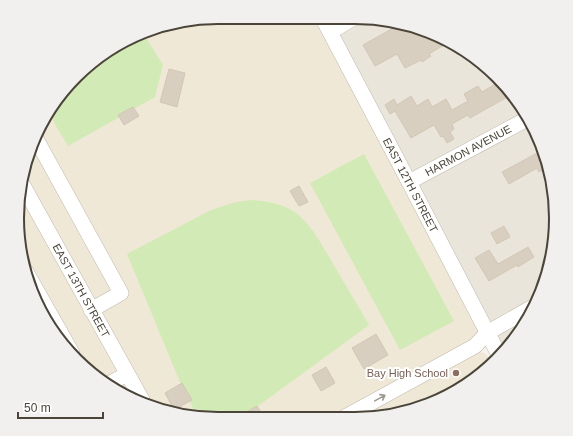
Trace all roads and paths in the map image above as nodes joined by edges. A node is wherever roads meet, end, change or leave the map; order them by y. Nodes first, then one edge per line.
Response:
1 (326, 24) edge
2 (343, 24) edge
3 (330, 32) junction
4 (523, 121) edge
5 (39, 144) edge
6 (410, 182) junction
7 (26, 192) edge
8 (44, 304) edge
9 (91, 310) junction
10 (525, 311) edge
11 (51, 317) edge
12 (487, 333) junction
13 (497, 350) edge
14 (127, 374) junction
15 (114, 381) edge
16 (139, 395) edge
17 (354, 412) edge

1 - 3 street, EAST 12TH STREET
2 - 3 street
3 - 6 street, EAST 12TH STREET
4 - 6 street, HARMON AVENUE
5 - 9 street
6 - 12 street, EAST 12TH STREET
7 - 9 street, EAST 13TH STREET
8 - 11 street
9 - 14 street, EAST 13TH STREET
10 - 12 street
12 - 13 street, EAST 12TH STREET
17 -> 12 street
14 - 15 street
14 - 16 street, EAST 13TH STREET

